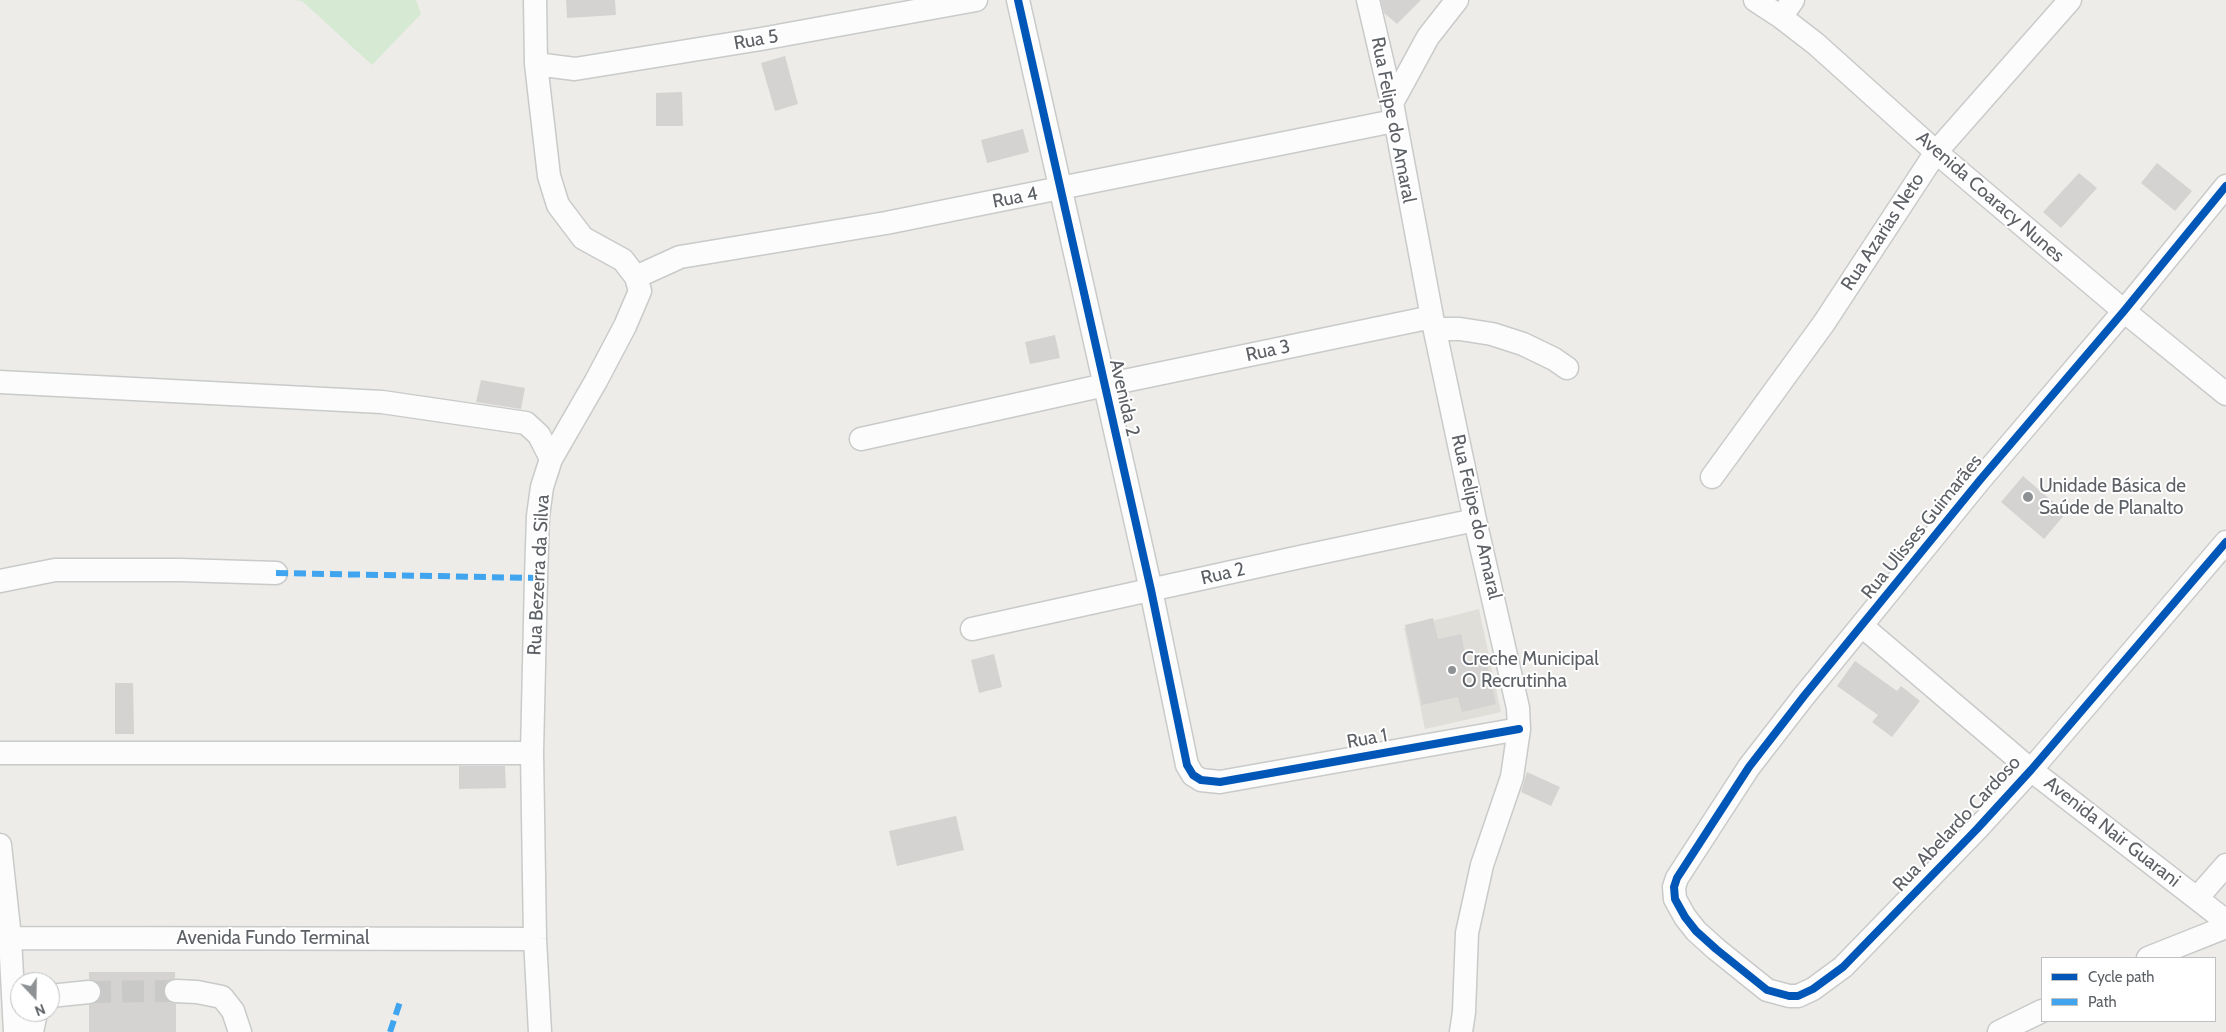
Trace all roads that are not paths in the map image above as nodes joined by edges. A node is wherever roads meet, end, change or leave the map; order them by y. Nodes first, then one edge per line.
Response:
1 (535, 0) edge
2 (976, 0) edge
3 (1018, 0) edge
4 (1368, 0) edge
5 (1457, 0) edge
6 (1755, 0) edge
7 (2070, 0) edge
8 (1787, 8) edge
9 (536, 64) junction
10 (1393, 112) junction
11 (1936, 152) junction
12 (2226, 186) edge
13 (1062, 189) junction
14 (638, 284) junction
15 (2124, 311) junction
16 (1434, 323) junction
17 (1566, 368) dead end
18 (0, 382) edge
19 (1105, 385) junction
20 (2226, 394) edge
21 (861, 439) dead end
22 (551, 459) junction
23 (1712, 477) dead end
24 (1475, 520) junction
25 (2226, 542) edge
26 (276, 573) dead end
27 (0, 581) edge
28 (1151, 590) junction
29 (1862, 626) junction
30 (972, 629) dead end
31 (1519, 729) junction
32 (0, 753) edge
33 (532, 753) junction
34 (2031, 770) junction
35 (1220, 782) joint
36 (0, 845) edge
37 (2226, 865) edge
38 (2, 877) edge
39 (2198, 898) junction
40 (1678, 906) joint
41 (2226, 921) edge
42 (2226, 927) edge
43 (10, 938) junction
44 (535, 939) junction
45 (2151, 957) edge
46 (176, 991) tunnel mouth
47 (89, 992) tunnel mouth
48 (60, 995) edge
49 (2041, 1012) edge
50 (15, 1032) edge
51 (240, 1032) edge
52 (540, 1032) edge
53 (1461, 1032) edge
54 (2000, 1032) edge

1 - 9 street
2 - 9 street, Rua 5
3 - 13 street, Avenida 2
4 - 10 street, Rua Felipe do Amaral
5 - 10 street
6 - 8 street, Avenida Coaracy Nunes
7 - 11 street, Rua Azarias Neto
8 - 11 street, Avenida Coaracy Nunes
9 - 14 street
10 - 13 street, Rua 4
10 - 16 street, Rua Felipe do Amaral
11 - 15 street, Avenida Coaracy Nunes
11 - 23 street, Rua Azarias Neto
12 - 15 street, Rua Ulisses Guimarães
13 - 14 street, Rua 4
13 - 19 street, Avenida 2
14 - 22 street, Rua Bezerra da Silva
15 - 20 street, Avenida Coaracy Nunes
15 - 29 street, Rua Ulisses Guimarães
16 - 17 street, Rua 3
16 - 19 street, Rua 3
16 - 24 street, Rua Felipe do Amaral
18 - 22 street
19 - 21 street, Rua 3
19 - 28 street, Avenida 2
22 - 33 street, Rua Bezerra da Silva
24 - 28 street, Rua 2
24 - 31 street, Rua Felipe do Amaral
25 - 34 street, Rua Abelardo Cardoso
26 - 27 street
28 - 30 street, Rua 2
28 - 35 street, Avenida 2
29 - 34 street, Avenida Nair Guarani
29 - 40 street, Rua Ulisses Guimarães
31 - 35 street, Rua 1
31 - 53 street, Rua Felipe do Amaral
32 - 33 street
33 - 44 street, Rua Bezerra da Silva
34 - 39 street, Avenida Nair Guarani
34 - 40 street, Rua Abelardo Cardoso
36 - 38 street
37 - 39 street
38 - 43 street
39 - 41 street, Avenida Nair Guarani
42 - 45 street
43 - 44 street, Avenida Fundo Terminal
43 - 50 street
44 - 52 street, Rua Bezerra da Silva
46 - 51 street
47 - 48 street
49 - 54 street

